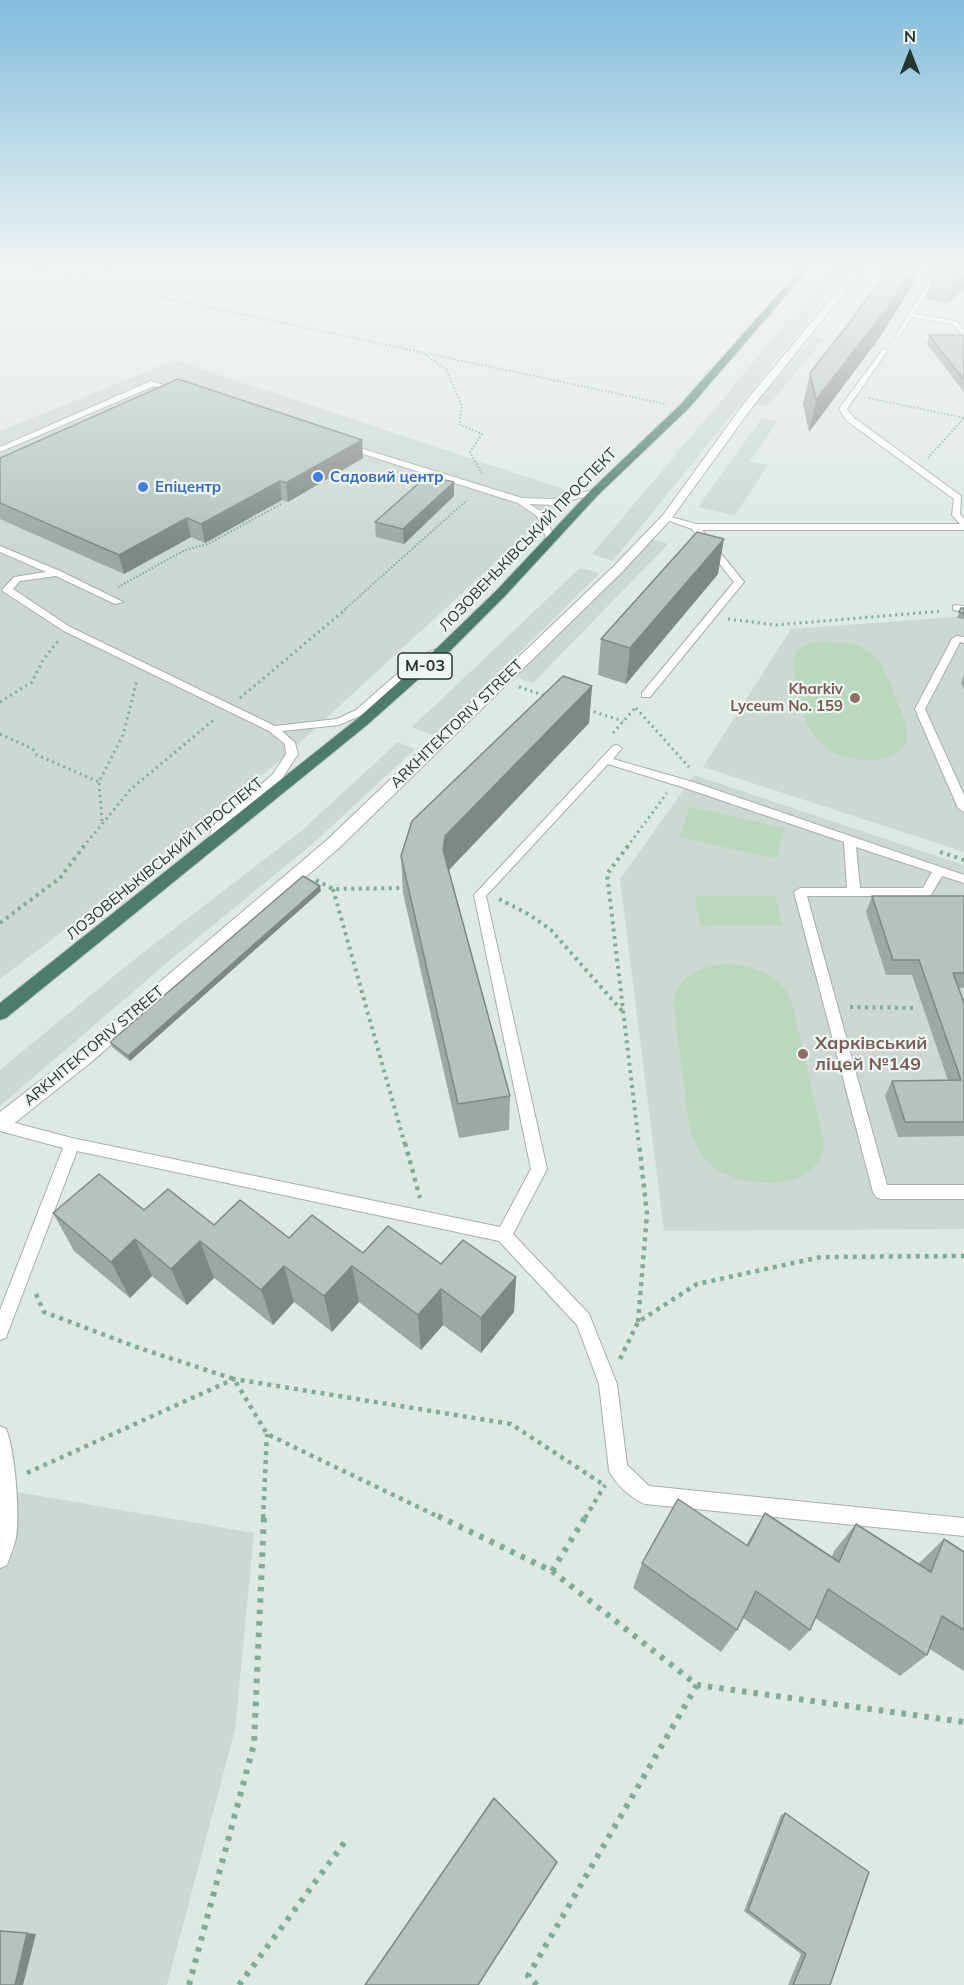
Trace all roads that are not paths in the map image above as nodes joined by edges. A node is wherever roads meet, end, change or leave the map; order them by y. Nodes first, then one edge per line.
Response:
1 (723, 363) edge
2 (783, 363) edge
3 (876, 363) edge
4 (187, 394) edge
5 (333, 442) edge
6 (0, 450) edge
7 (594, 493) junction
8 (521, 501) junction
9 (667, 517) junction
10 (964, 525) edge
11 (695, 526) junction
12 (551, 540) junction
13 (0, 549) edge
14 (57, 573) junction
15 (118, 602) dead end
16 (964, 640) edge
17 (444, 649) junction
18 (646, 695) road end
19 (273, 729) junction
20 (617, 748) road end
21 (606, 760) junction
22 (964, 808) edge
23 (214, 841) junction
24 (850, 841) junction
25 (939, 870) junction
26 (964, 879) edge
27 (854, 892) junction
28 (0, 1013) edge
29 (0, 1124) edge
30 (72, 1144) junction
31 (964, 1192) edge
32 (504, 1235) junction
33 (0, 1332) edge
34 (0, 1435) edge
35 (964, 1527) edge
36 (0, 1558) edge

1 - 7 highway, ЛОЗОВЕНЬКІВСЬКИЙ ПРОСПЕКТ / М-03
2 - 9 street, ARKHITEKTORIV STREET
3 - 10 lane
4 - 6 lane
5 - 8 lane
7 - 8 lane
7 - 12 highway, ЛОЗОВЕНЬКІВСЬКИЙ ПРОСПЕКТ / М-03
8 - 12 lane
9 - 11 lane
9 - 29 street, ARKHITEKTORIV STREET
10 - 11 lane
11 - 18 lane
12 - 17 highway, ЛОЗОВЕНЬКІВСЬКИЙ ПРОСПЕКТ / М-03
13 - 14 lane
14 - 15 lane
14 - 19 lane
16 - 22 lane
17 - 19 lane
17 - 23 highway, ЛОЗОВЕНЬКІВСЬКИЙ ПРОСПЕКТ / М-03
19 - 23 lane
20 - 21 lane
21 - 24 lane
21 - 32 lane
23 - 28 highway, ЛОЗОВЕНЬКІВСЬКИЙ ПРОСПЕКТ / М-03
24 - 25 lane
24 - 27 lane
25 - 26 lane
25 - 27 lane
27 - 31 lane
29 - 30 lane
30 - 32 lane
30 - 33 lane
32 - 35 lane
34 - 36 lane

